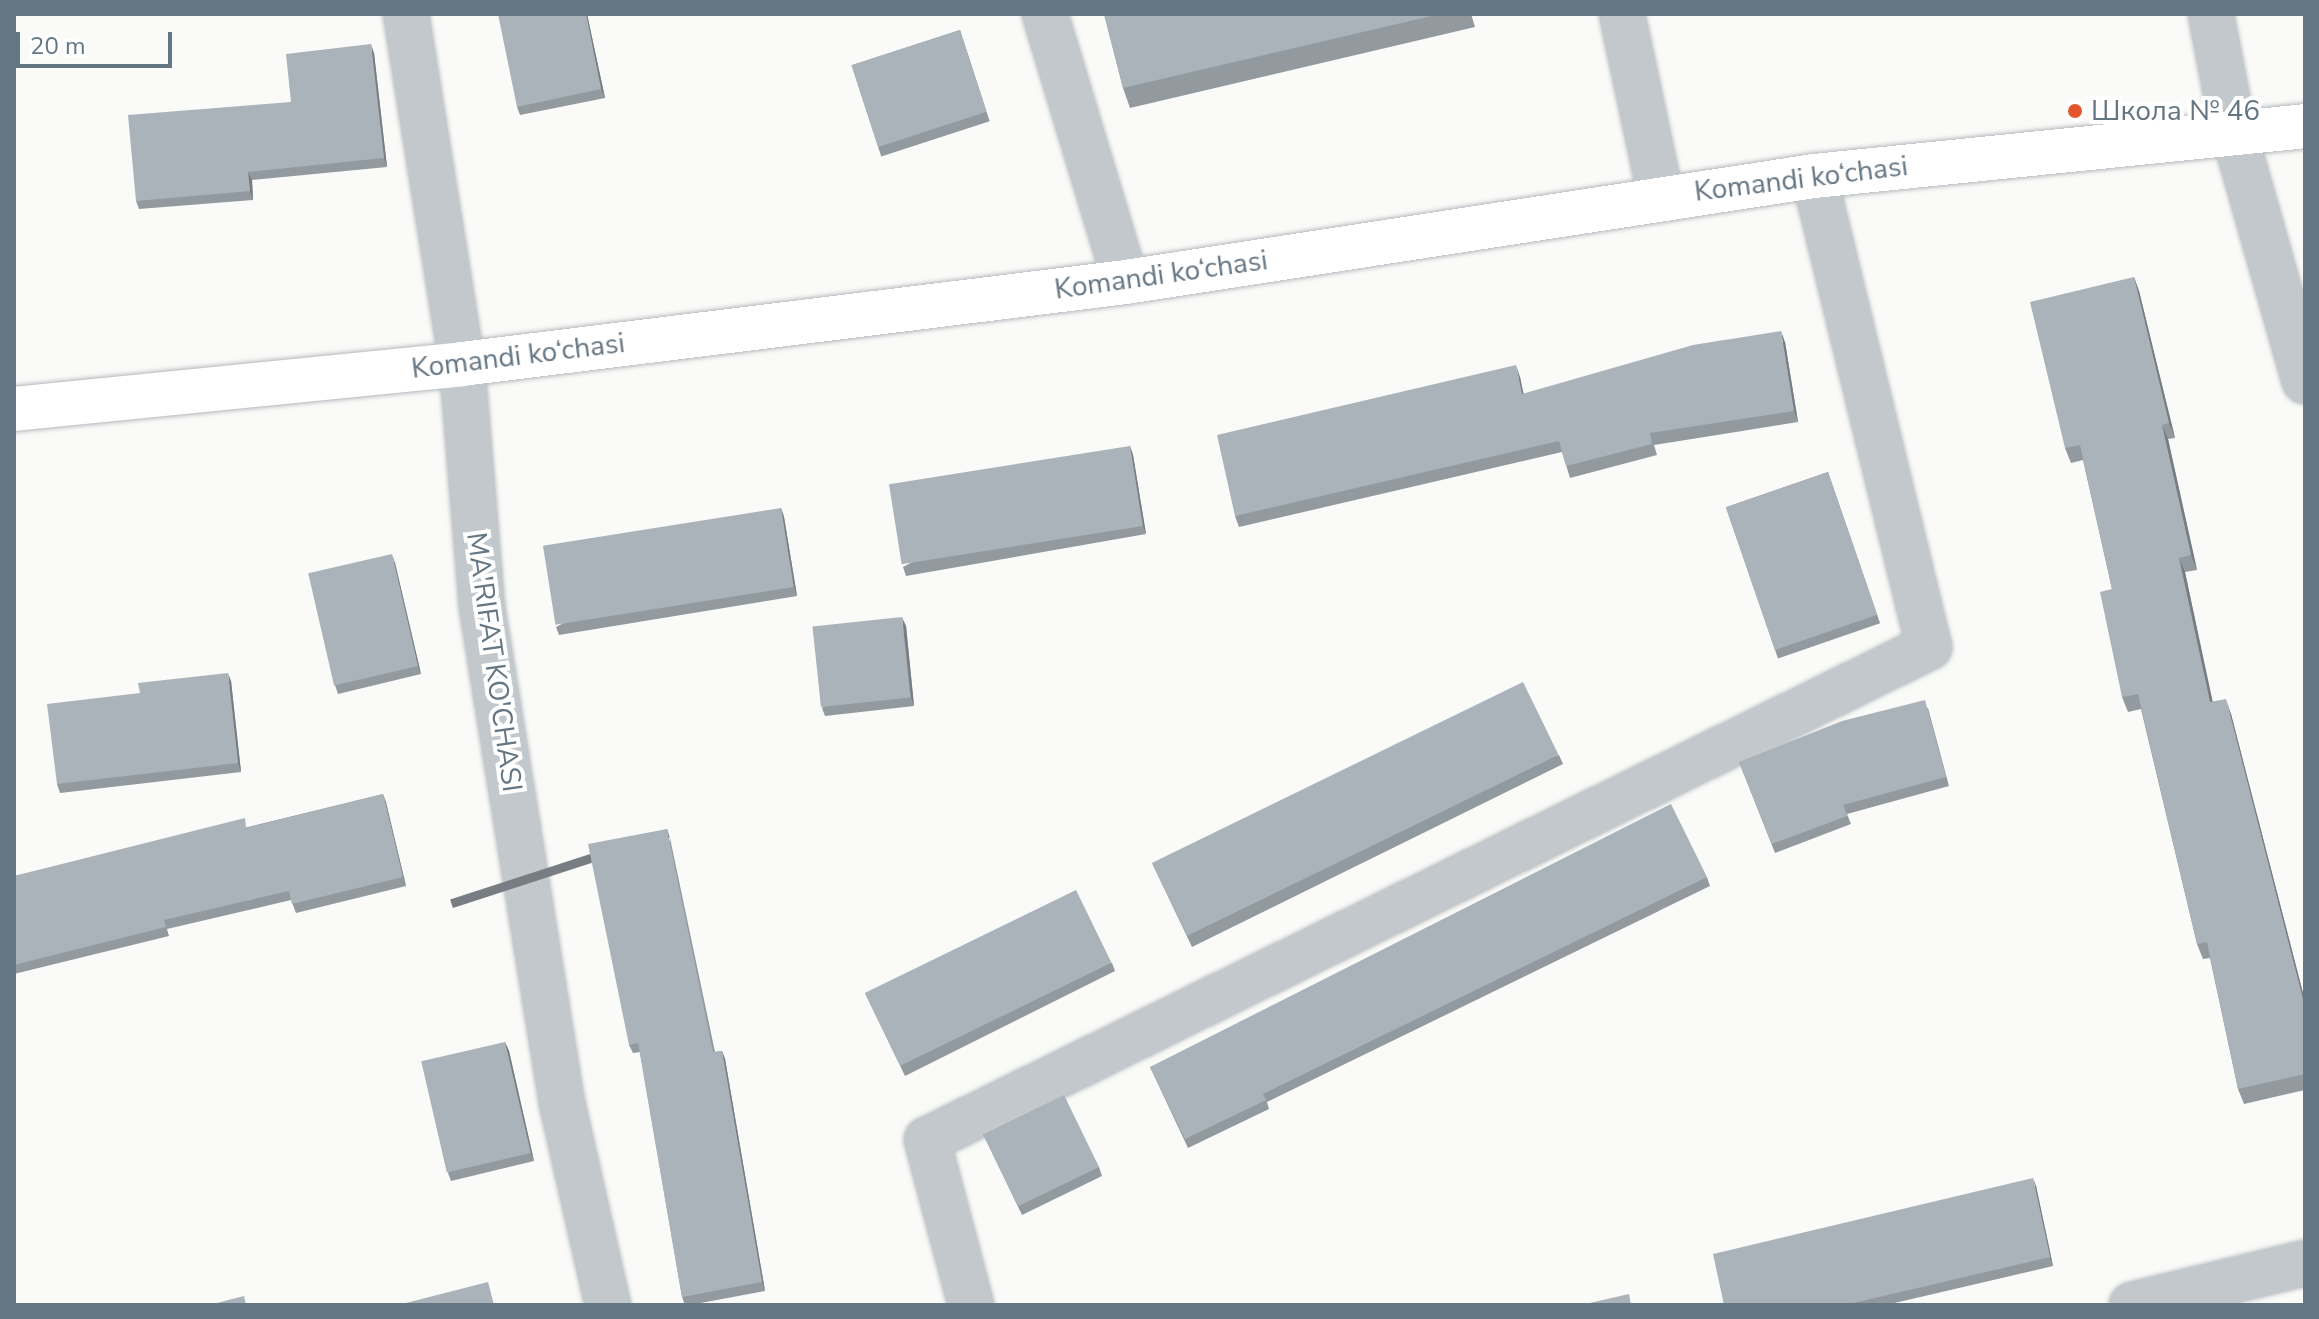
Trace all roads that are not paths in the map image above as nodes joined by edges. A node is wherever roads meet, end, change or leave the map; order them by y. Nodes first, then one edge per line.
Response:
1 (406, 14) edge
2 (1045, 14) edge
3 (1622, 14) edge
4 (2211, 14) edge
5 (2305, 126) edge
6 (2233, 129) junction
7 (1814, 176) junction
8 (1661, 197) junction
9 (1126, 282) junction
10 (462, 364) junction
11 (2305, 381) edge
12 (14, 409) edge
13 (2305, 1263) edge
14 (608, 1305) edge
15 (971, 1305) edge
16 (2132, 1305) edge

1 - 10 street, MA'RIFAT KO'CHASI
2 - 9 street
3 - 8 street
4 - 6 street
5 - 6 main road, Komandi ko‘chasi
6 - 7 main road, Komandi ko‘chasi
6 - 11 street
7 - 8 main road, Komandi ko‘chasi
7 - 15 street
8 - 9 main road, Komandi ko‘chasi
9 - 10 main road, Komandi ko‘chasi
10 - 12 main road, Komandi ko‘chasi
10 - 14 street, MA'RIFAT KO'CHASI
13 - 16 street

